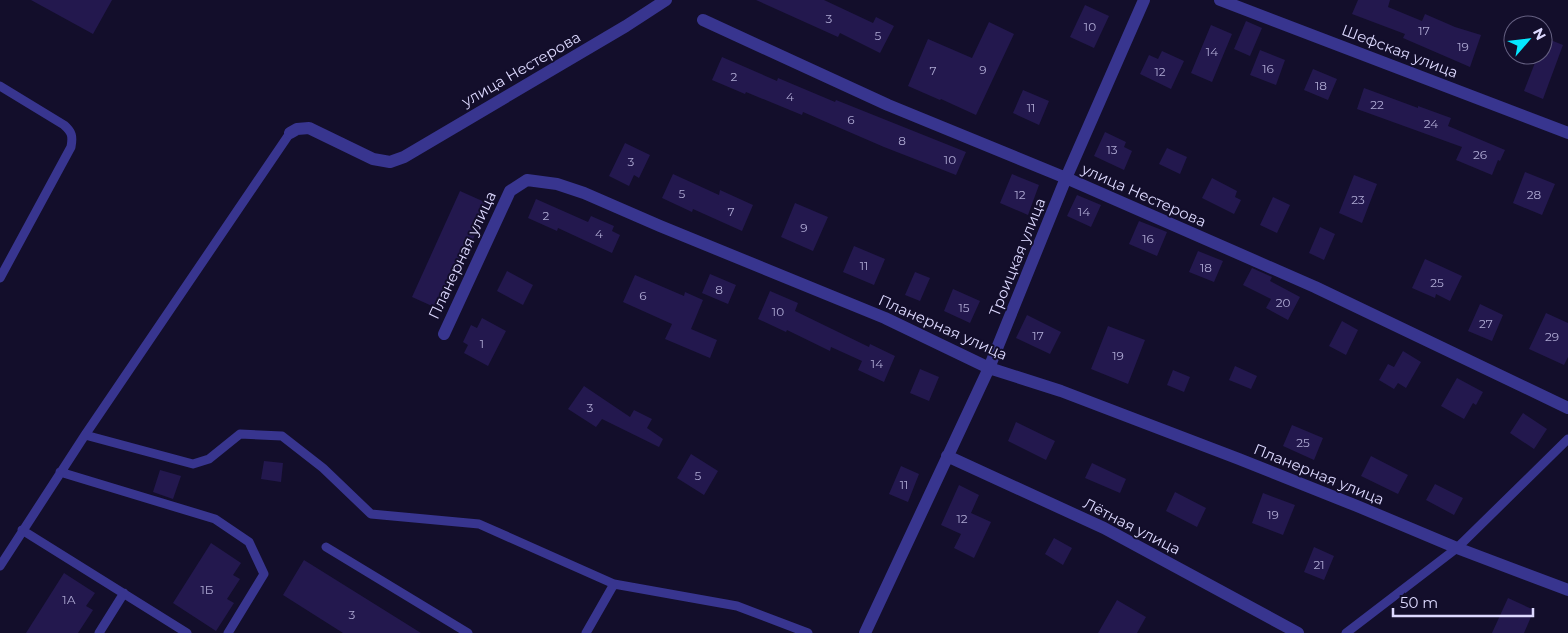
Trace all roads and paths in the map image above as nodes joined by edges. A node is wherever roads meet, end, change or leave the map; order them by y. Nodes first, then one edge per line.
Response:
1 (666, 0) edge
2 (1144, 0) edge
3 (1220, 0) edge
4 (703, 20) dead end
5 (0, 86) edge
6 (290, 133) joint
7 (1568, 133) edge
8 (1066, 178) junction
9 (0, 278) edge
10 (444, 334) dead end
11 (989, 368) junction
12 (1568, 408) edge
13 (85, 435) junction
14 (1568, 439) edge
15 (947, 456) junction
16 (60, 472) junction
17 (22, 530) junction
18 (326, 547) dead end
19 (1457, 548) junction
20 (0, 566) edge
21 (614, 584) junction
22 (1568, 590) edge
23 (124, 594) junction
24 (100, 633) edge
25 (187, 633) edge
26 (228, 633) edge
27 (468, 633) edge
28 (586, 633) edge
29 (808, 633) edge
30 (865, 633) edge
31 (1298, 633) edge
32 (1346, 633) edge

1 - 6 street, улица Нестерова
2 - 8 street, Троицкая улица
3 - 7 street, Шефская улица
4 - 8 street, улица Нестерова
5 - 9 lane
6 - 13 lane
8 - 11 street, Троицкая улица
8 - 12 street, улица Нестерова
10 - 11 street, Планерная улица
11 - 15 street, Троицкая улица
11 - 19 street, Планерная улица
13 - 16 lane
13 - 21 lane
14 - 19 lane
15 - 30 street, Троицкая улица
15 - 31 street, Лётная улица
16 - 17 lane
16 - 26 lane
17 - 20 lane
17 - 23 lane
18 - 27 lane
19 - 22 street, Планерная улица
19 - 32 lane
21 - 28 lane
21 - 29 lane
23 - 24 lane
23 - 25 lane

